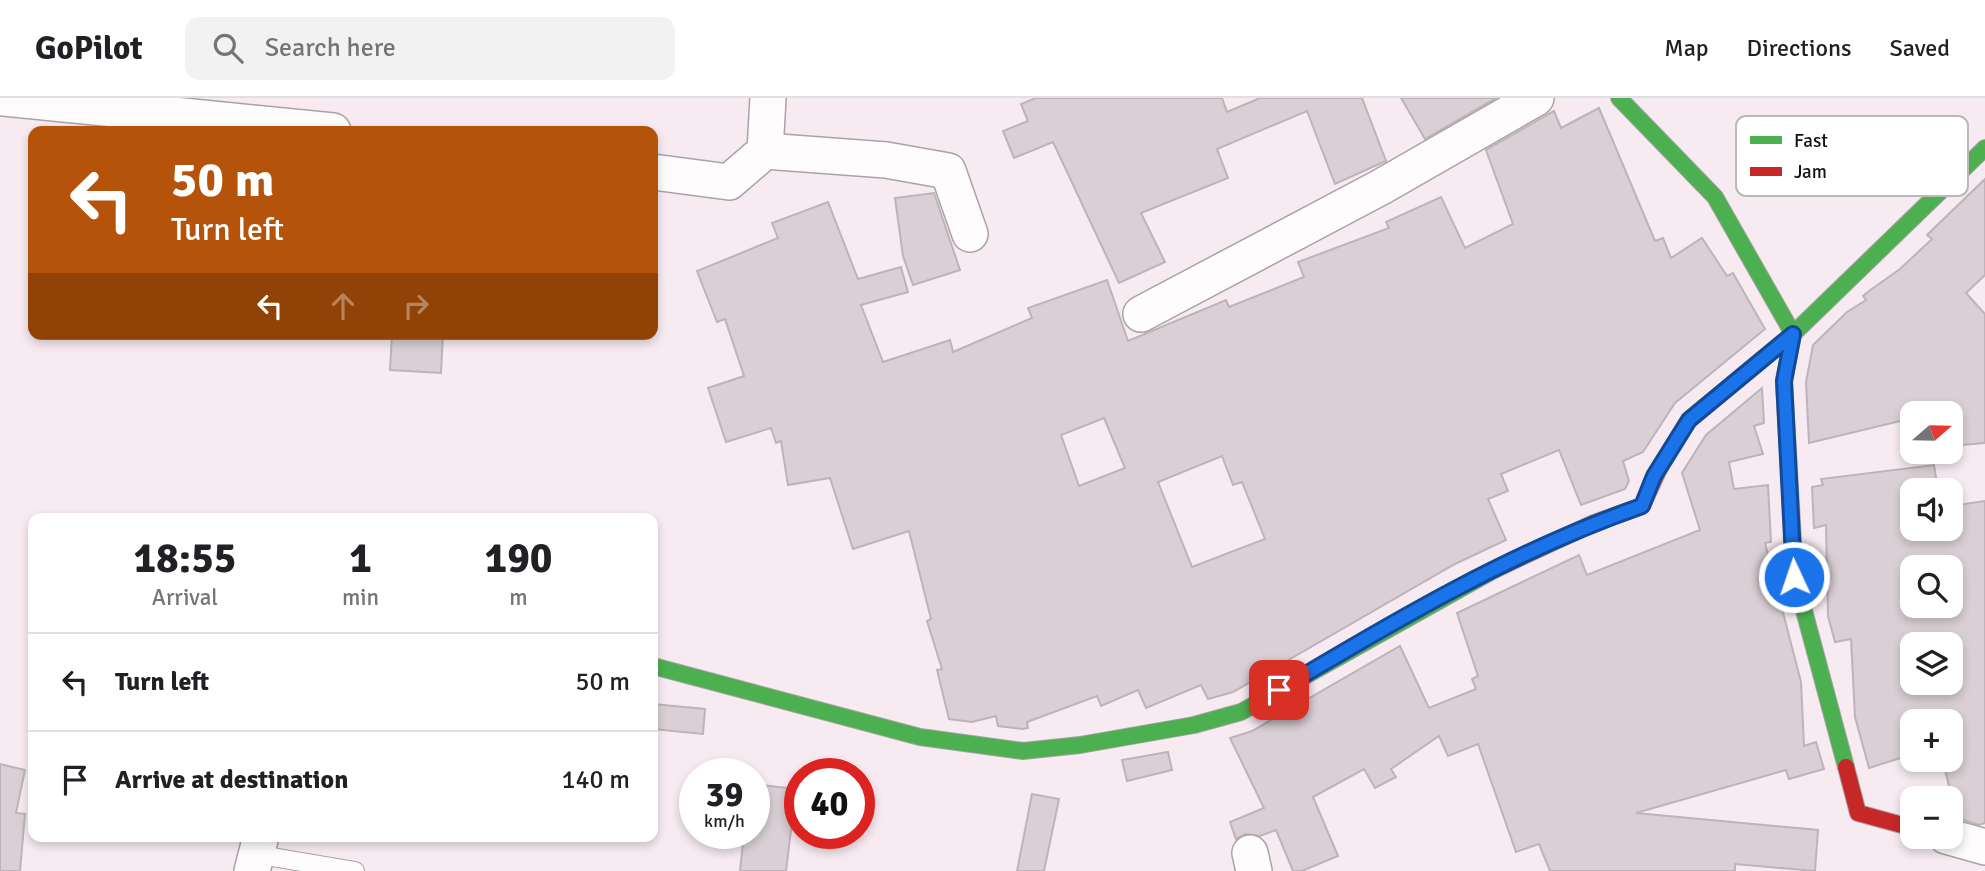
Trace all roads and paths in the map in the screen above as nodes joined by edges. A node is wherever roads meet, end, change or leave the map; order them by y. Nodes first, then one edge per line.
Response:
1 (4, 98) edge
2 (768, 98) edge
3 (1536, 98) edge
4 (1619, 98) edge
5 (282, 126) edge
6 (1985, 148) edge
7 (765, 151) junction
8 (1968, 164) edge
9 (658, 173) edge
10 (1935, 196) edge
11 (970, 234) dead end
12 (1141, 314) dead end
13 (1793, 334) junction
14 (658, 667) edge
15 (1900, 824) edge
16 (1963, 841) edge
17 (1985, 847) edge
18 (256, 854) edge
19 (355, 871) edge

1 - 5 street
2 - 7 street
3 - 12 street
4 - 13 street
6 - 8 street
7 - 9 street
7 - 11 street
10 - 13 street
13 - 14 street
13 - 15 street
16 - 17 street
18 - 19 lane

